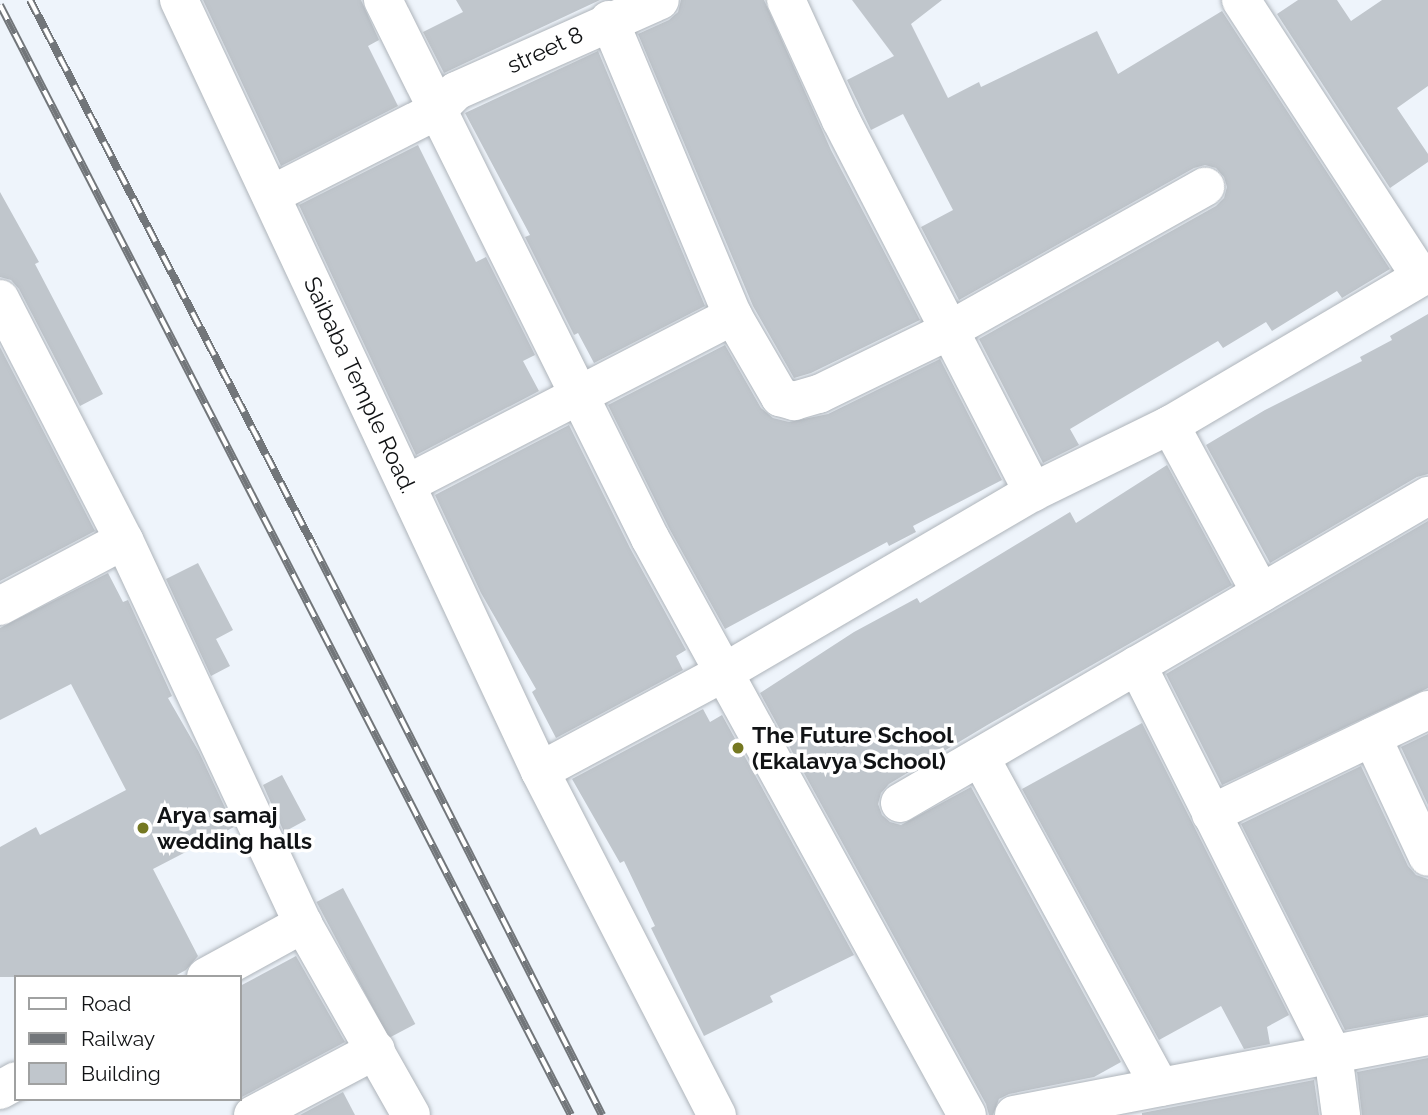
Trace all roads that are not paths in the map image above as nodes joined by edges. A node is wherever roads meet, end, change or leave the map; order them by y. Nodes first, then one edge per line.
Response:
1 (179, 0) edge
2 (383, 0) edge
3 (660, 0) edge
4 (786, 0) edge
5 (1241, 0) edge
6 (609, 20) junction
7 (436, 111) junction
8 (1205, 187) dead end
9 (271, 195) junction
10 (1424, 275) edge
11 (1, 305) edge
12 (733, 316) junction
13 (948, 331) junction
14 (578, 397) junction
15 (1170, 425) junction
16 (407, 484) junction
17 (1033, 492) junction
18 (1428, 496) edge
19 (124, 540) junction
20 (1261, 593) junction
21 (0, 606) edge
22 (1137, 666) junction
23 (723, 673) junction
24 (1428, 710) edge
25 (1372, 737) junction
26 (980, 757) junction
27 (540, 771) junction
28 (900, 803) dead end
29 (1210, 814) junction
30 (1428, 857) edge
31 (303, 923) junction
32 (210, 975) edge
33 (1428, 1036) edge
34 (376, 1050) junction
35 (1333, 1054) junction
36 (1160, 1087) junction
37 (253, 1115) edge
38 (411, 1115) edge
39 (718, 1115) edge
40 (967, 1115) edge
41 (1013, 1115) edge
42 (1340, 1115) edge

1 - 9 street, Saibaba Temple Road.
2 - 7 street
3 - 6 street, street 8
4 - 13 street
5 - 10 street
6 - 7 street, street 8
6 - 12 street
7 - 9 street, street 8
7 - 14 street
8 - 13 street
9 - 16 street, Saibaba Temple Road.
10 - 15 street
11 - 19 street
12 - 13 street
12 - 14 street
13 - 17 street
14 - 16 street
14 - 23 street
15 - 17 street
15 - 20 street
16 - 27 street, Saibaba Temple Road.
17 - 23 street
18 - 20 street
19 - 21 street
19 - 31 street
20 - 22 street
22 - 26 street
22 - 29 street
23 - 27 street
23 - 40 street
24 - 25 street
25 - 29 street
25 - 30 street
26 - 28 street
26 - 36 street
27 - 39 street, Saibaba Temple Road.
29 - 35 street
31 - 32 street
31 - 34 street
33 - 35 street
34 - 37 street
34 - 38 street
35 - 36 street
35 - 42 street
36 - 41 street

